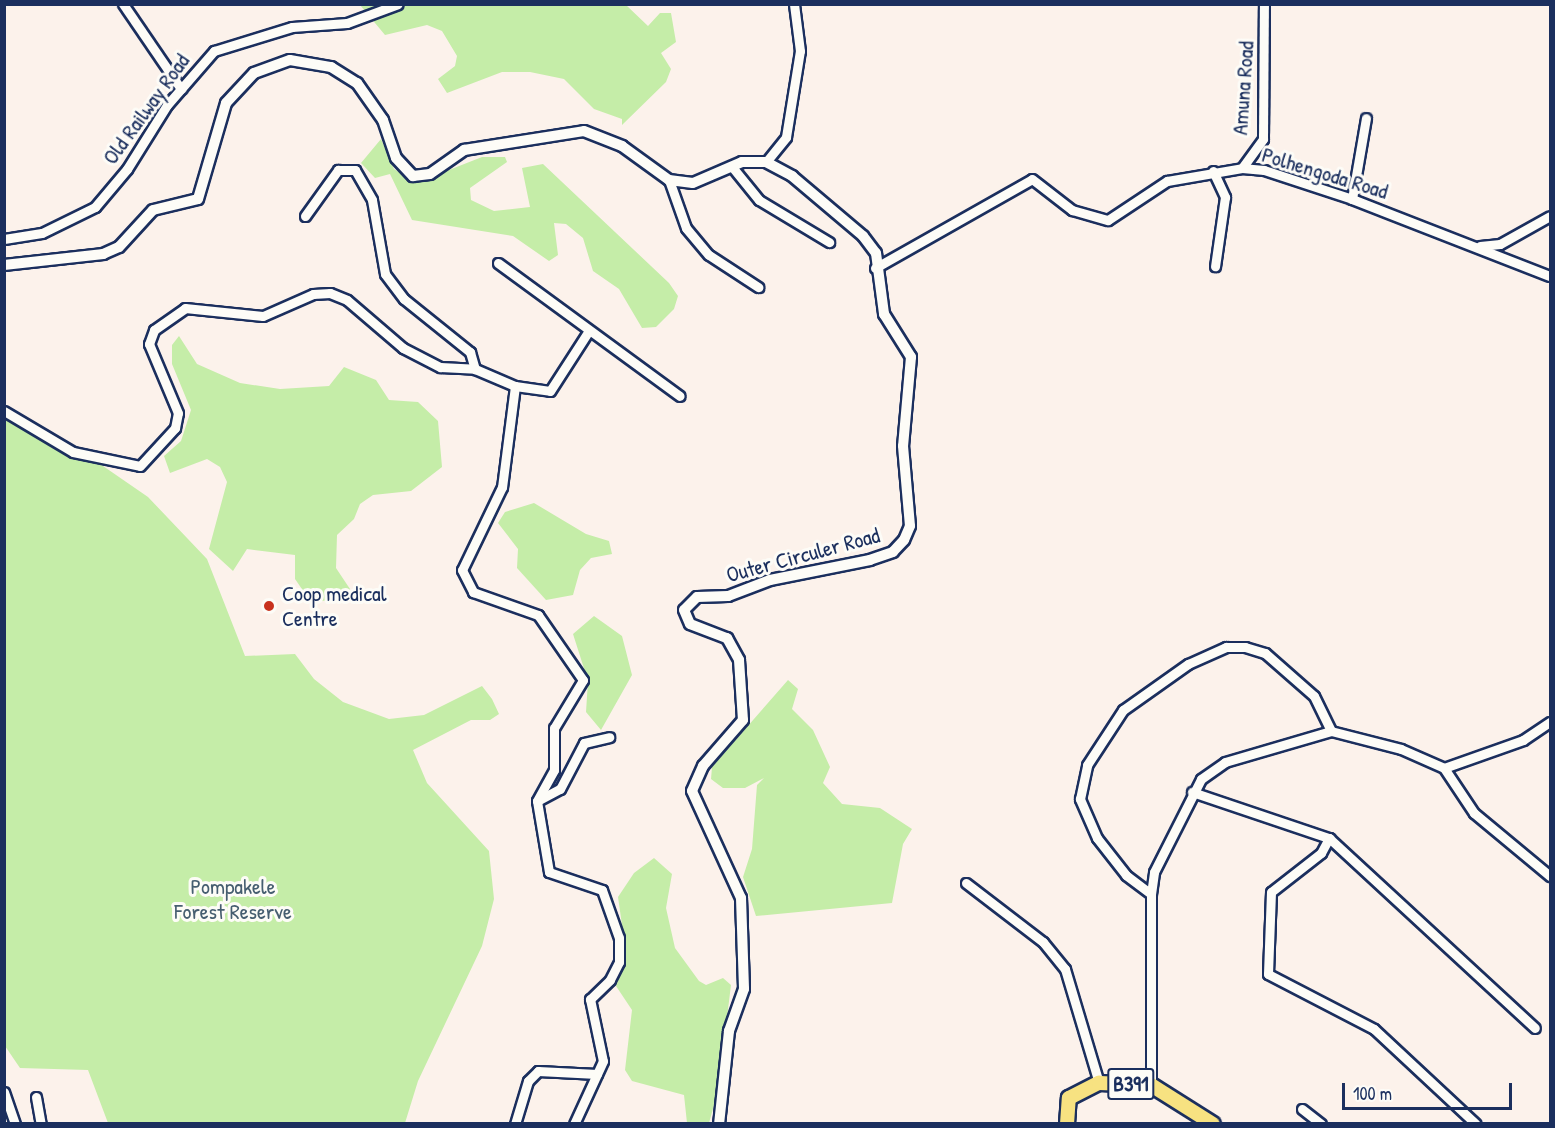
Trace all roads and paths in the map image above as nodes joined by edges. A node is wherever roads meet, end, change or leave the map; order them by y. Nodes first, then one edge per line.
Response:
1 (123, 4) edge
2 (398, 4) edge
3 (794, 4) edge
4 (1264, 4) edge
5 (182, 89) junction
6 (1366, 118) dead end
7 (766, 162) junction
8 (733, 168) junction
9 (1242, 168) junction
10 (1213, 171) junction
11 (669, 180) junction
12 (1352, 199) junction
13 (305, 216) dead end
14 (1551, 216) edge
15 (4, 239) edge
16 (829, 242) dead end
17 (1474, 247) junction
18 (498, 263) dead end
19 (4, 265) edge
20 (1215, 266) dead end
21 (874, 268) junction
22 (1551, 276) edge
23 (758, 287) dead end
24 (588, 332) junction
25 (475, 369) junction
26 (515, 386) junction
27 (680, 396) dead end
28 (4, 411) edge
29 (1551, 722) edge
30 (1331, 731) junction
31 (609, 737) dead end
32 (1444, 768) junction
33 (1192, 792) junction
34 (537, 801) junction
35 (1329, 838) junction
36 (1551, 876) edge
37 (966, 883) dead end
38 (1150, 894) junction
39 (1535, 1028) dead end
40 (597, 1074) junction
41 (1099, 1083) junction
42 (1151, 1086) junction
43 (4, 1092) edge
44 (36, 1097) dead end
45 (1302, 1109) dead end
46 (15, 1124) edge
47 (41, 1124) edge
48 (515, 1124) edge
49 (574, 1124) edge
50 (719, 1124) edge
51 (1067, 1124) edge
52 (1212, 1124) edge
53 (1321, 1124) edge
54 (1476, 1124) edge

1 - 5 street
2 - 5 street, Old Railway Road
3 - 7 street
4 - 9 street, Amuna Road
5 - 15 street, Old Railway Road
6 - 12 street
7 - 8 street
7 - 21 street, Outer Circuler Road
8 - 11 street
8 - 16 street
9 - 10 street, Polhengoda Road
9 - 12 street, Polhengoda Road
10 - 20 street
10 - 21 street, Polhengoda Road
11 - 19 street
11 - 23 street
12 - 17 street, Polhengoda Road
13 - 25 street
14 - 17 street
17 - 22 street, Polhengoda Road
18 - 24 street
21 - 50 street, Outer Circuler Road
24 - 26 street
24 - 27 street
25 - 26 street
25 - 28 street
26 - 34 street
29 - 32 street
30 - 32 street
30 - 33 street
30 - 38 street
31 - 34 street
32 - 36 street
33 - 35 street
33 - 38 street
34 - 40 street
35 - 39 street
35 - 54 street
37 - 41 street
38 - 42 street
40 - 48 street
40 - 49 street
41 - 42 main road, B391
41 - 51 main road, B391
42 - 52 main road, B391
43 - 46 street
44 - 47 street
45 - 53 street

